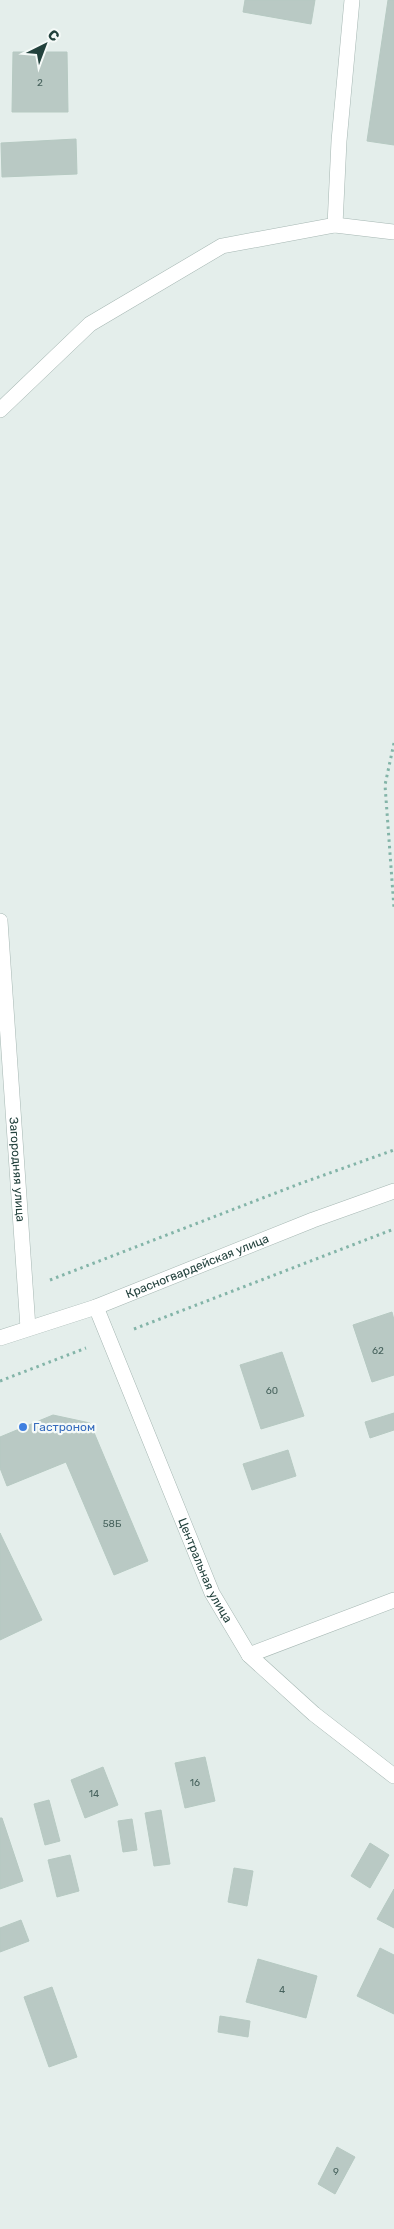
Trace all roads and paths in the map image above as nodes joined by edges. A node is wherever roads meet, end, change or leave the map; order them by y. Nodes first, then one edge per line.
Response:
1 (352, 0) edge
2 (335, 225) junction
3 (394, 232) edge
4 (0, 410) edge
5 (394, 743) edge
6 (394, 908) edge
7 (0, 921) edge
8 (394, 1150) edge
9 (394, 1191) edge
10 (394, 1229) edge
11 (25, 1290) junction
12 (96, 1307) junction
13 (28, 1328) junction
14 (0, 1338) edge
15 (110, 1339) junction
16 (0, 1381) edge
17 (394, 1600) edge
18 (250, 1656) junction
19 (394, 1776) edge

1 - 2 street
2 - 3 street
2 - 4 street
5 - 6 path
7 - 11 street, Загородняя улица
8 - 11 path
9 - 12 street, Красногвардейская улица
10 - 15 path
11 - 13 street, Загородняя улица
12 - 13 street, Красногвардейская улица
12 - 15 street, Центральная улица
13 - 14 street, Красногвардейская улица
15 - 16 path
15 - 18 street, Центральная улица
17 - 18 street
18 - 19 street, Центральная улица

